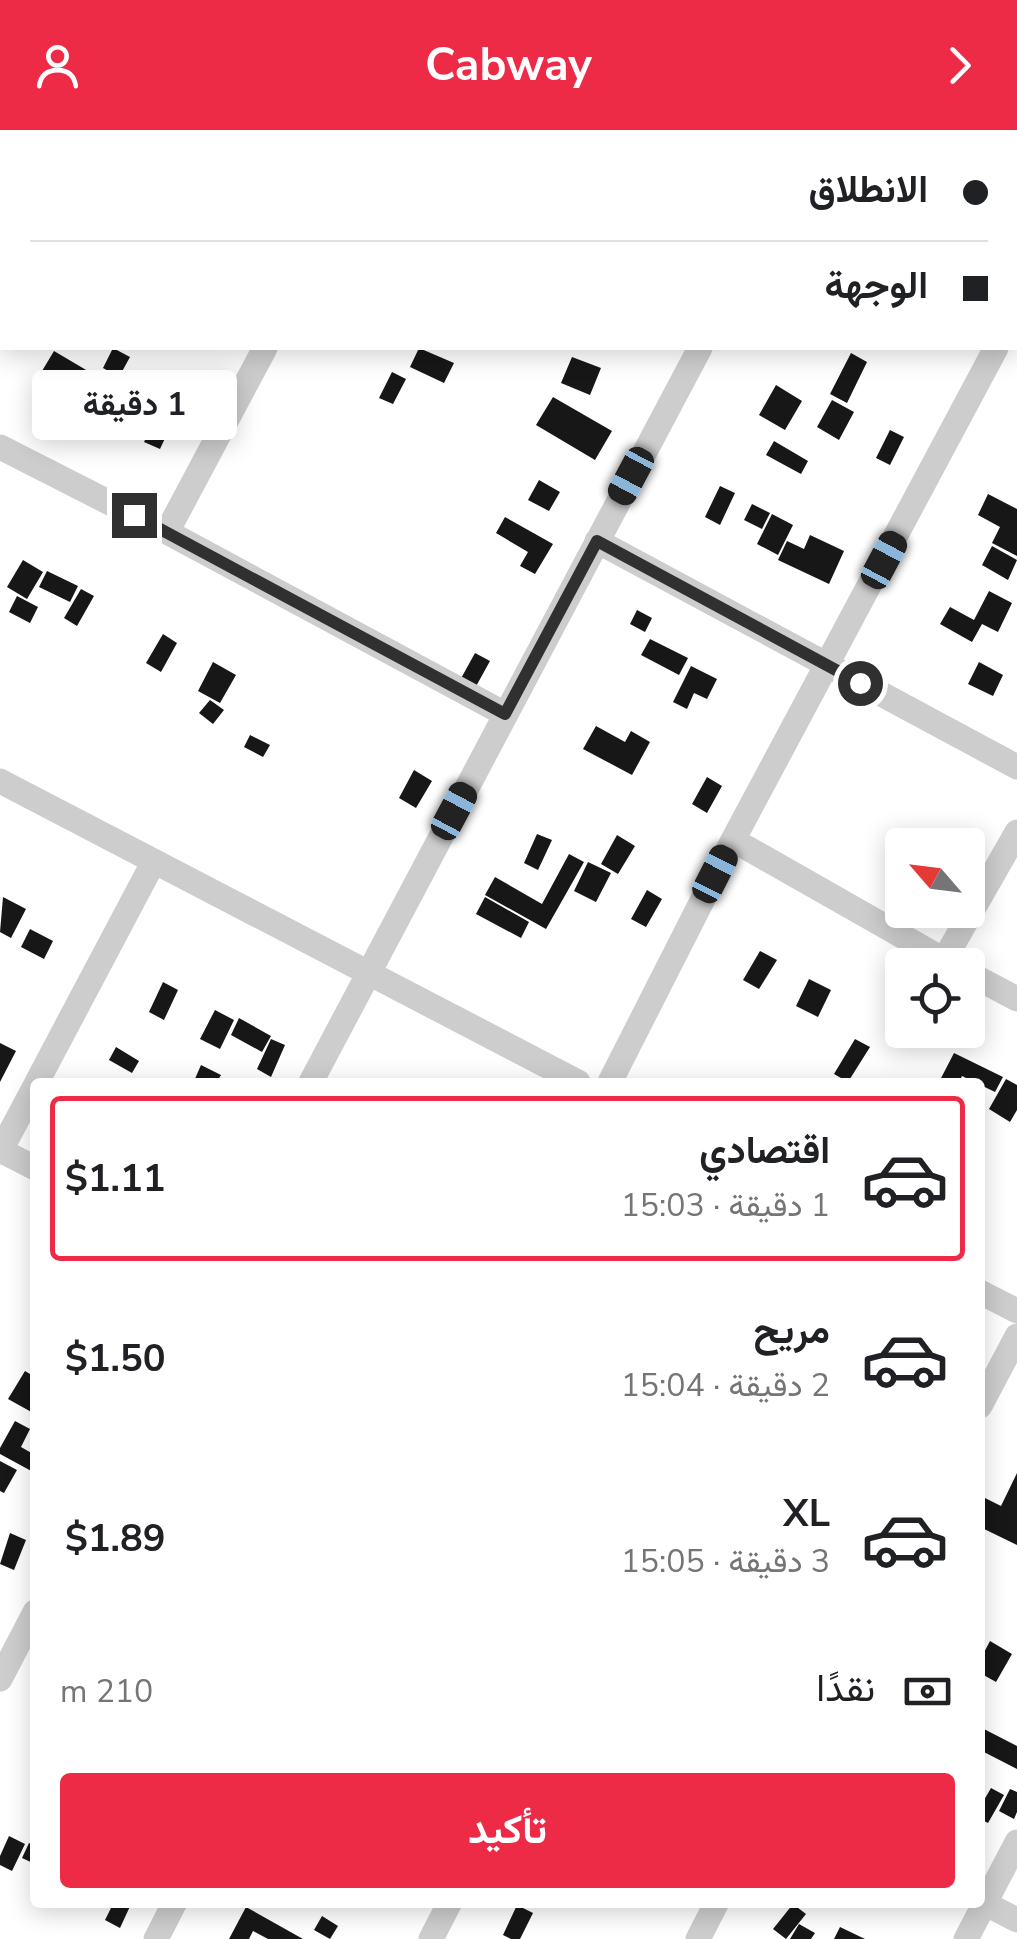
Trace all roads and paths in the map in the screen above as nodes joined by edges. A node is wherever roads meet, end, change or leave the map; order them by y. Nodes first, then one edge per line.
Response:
1 (264, 350) edge
2 (699, 350) edge
3 (995, 350) edge
4 (0, 447) edge
5 (168, 532) junction
6 (597, 541) junction
7 (828, 666) junction
8 (505, 714) junction
9 (1017, 767) edge
10 (0, 781) edge
11 (1017, 832) edge
12 (733, 840) junction
13 (154, 861) junction
14 (923, 948) edge
15 (957, 948) edge
16 (368, 973) junction
17 (985, 982) edge
18 (1017, 998) edge
19 (39, 1078) edge
20 (313, 1078) edge
21 (570, 1078) edge
22 (612, 1078) edge
23 (30, 1095) edge
24 (0, 1151) edge
25 (30, 1166) edge
26 (985, 1295) edge
27 (1017, 1311) edge
28 (1017, 1336) edge
29 (985, 1397) edge
30 (30, 1624) edge
31 (16, 1656) edge
32 (0, 1679) edge
33 (1017, 1842) edge
34 (985, 1897) edge
35 (985, 1904) edge
36 (172, 1908) edge
37 (447, 1908) edge
38 (715, 1908) edge
39 (979, 1908) edge
40 (1017, 1920) edge
41 (156, 1939) edge
42 (431, 1939) edge
43 (698, 1939) edge
44 (966, 1939) edge

1 - 5 street
2 - 6 street
3 - 7 street
4 - 5 street
5 - 8 street
6 - 7 street
6 - 8 street
7 - 9 street
7 - 12 street
8 - 16 street
10 - 13 street
11 - 15 street
12 - 14 street
12 - 22 street
13 - 16 street
13 - 19 street
16 - 20 street
16 - 21 street
17 - 18 street
23 - 24 street
24 - 25 street
26 - 27 street
28 - 29 street
30 - 31 street
31 - 32 street
33 - 34 street
35 - 40 street
36 - 41 street
37 - 42 street
38 - 43 street
39 - 44 street

